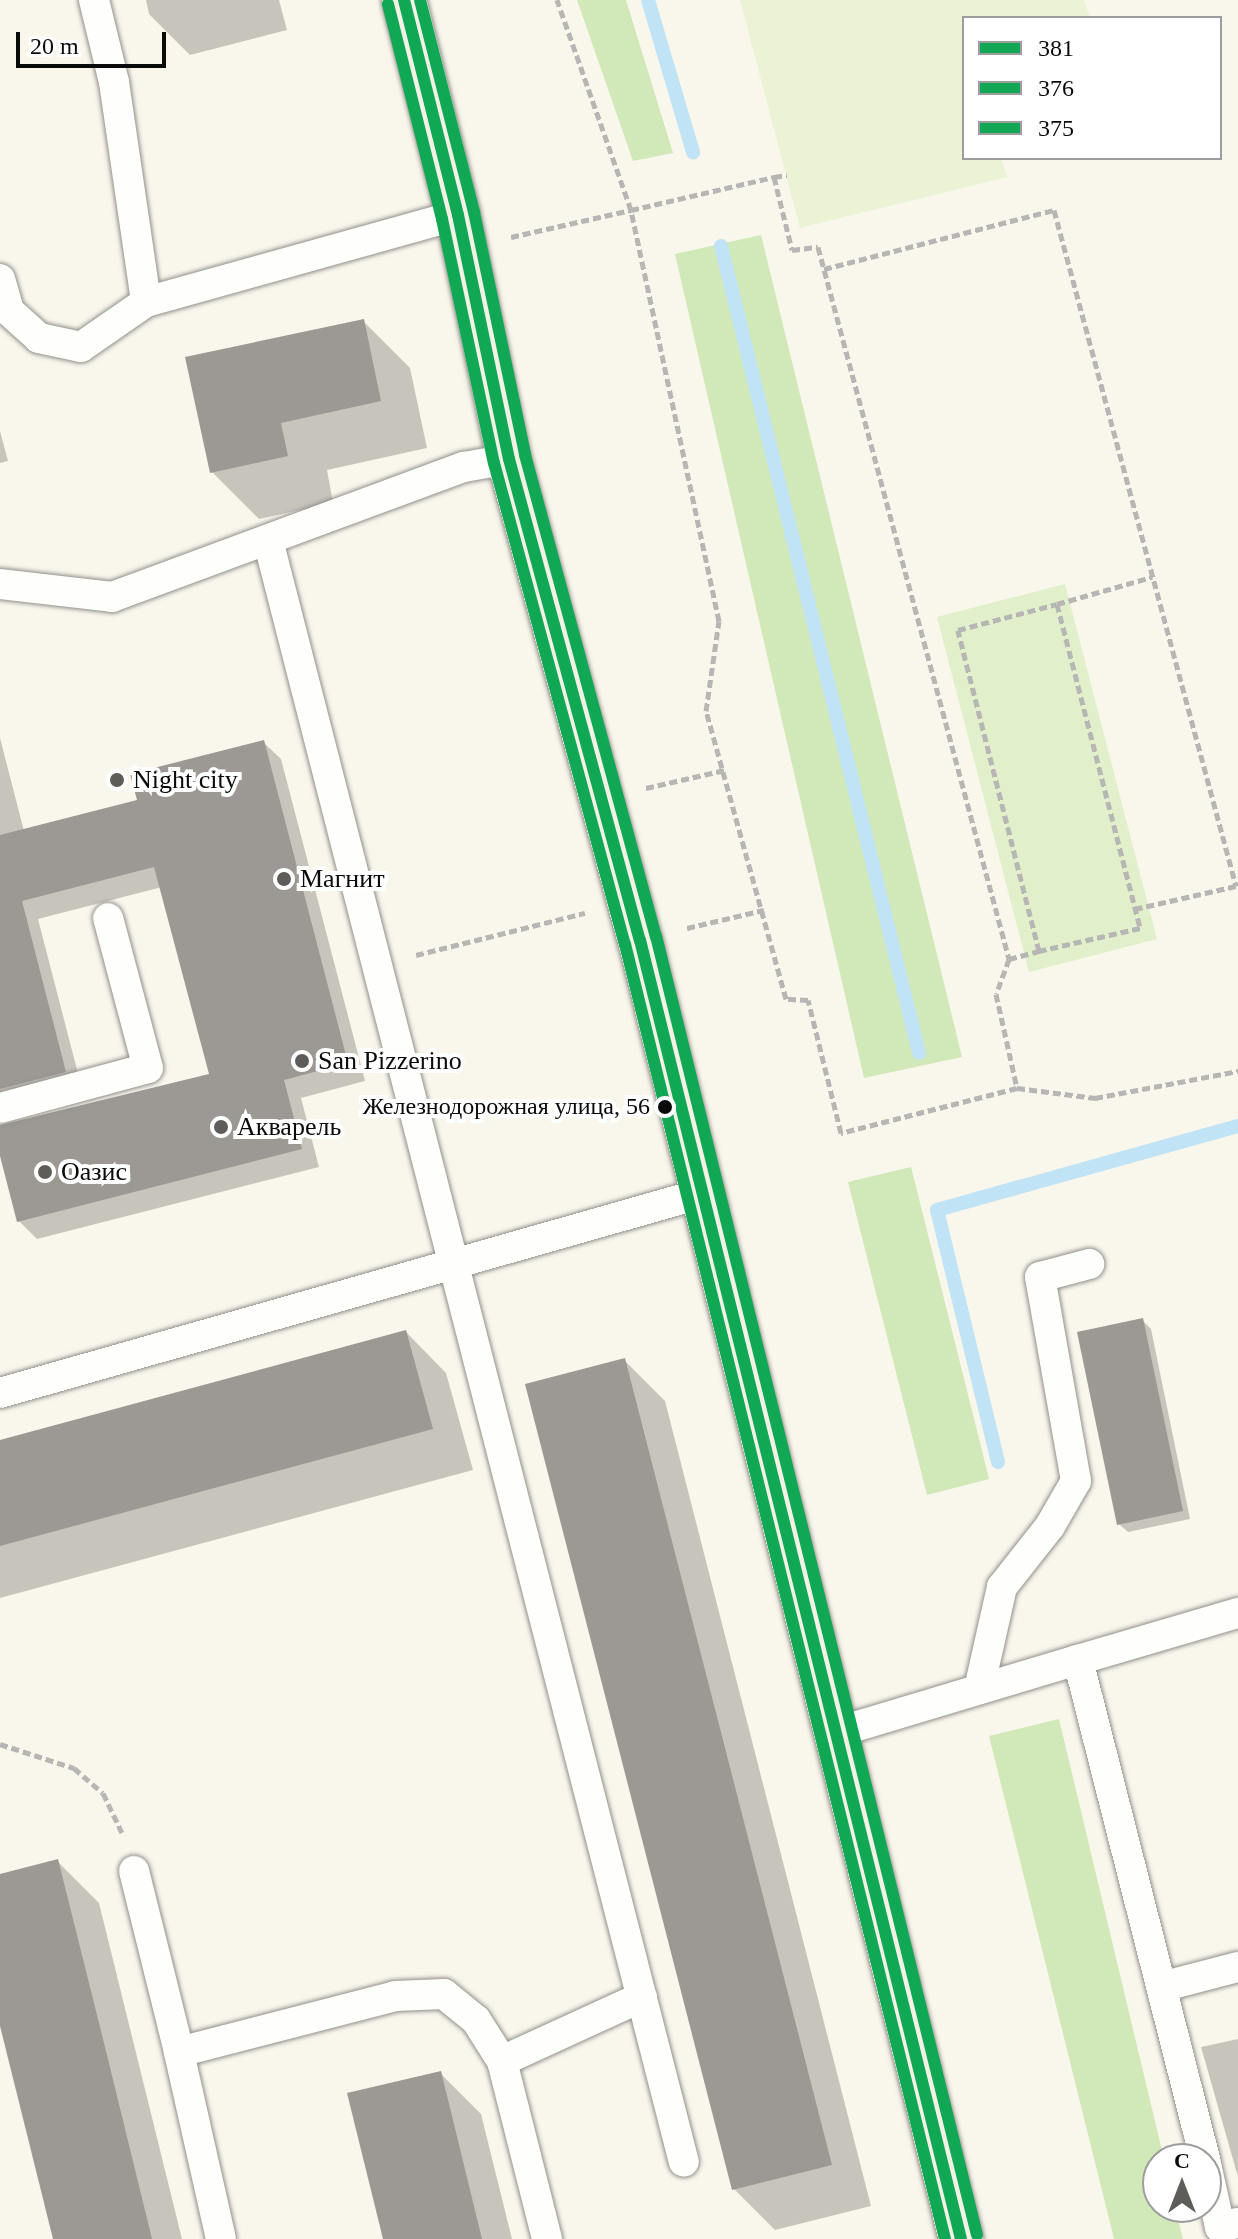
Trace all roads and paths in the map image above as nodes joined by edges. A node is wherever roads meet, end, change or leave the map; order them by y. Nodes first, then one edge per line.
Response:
1 (94, 0) edge
2 (404, 0) edge
3 (557, 0) edge
4 (787, 175) dead end
5 (774, 177) junction
6 (631, 210) junction
7 (462, 231) junction
8 (824, 269) junction
9 (0, 279) edge
10 (146, 302) junction
11 (509, 459) junction
12 (268, 540) junction
13 (1152, 577) junction
14 (0, 584) edge
15 (1057, 604) junction
16 (725, 770) junction
17 (639, 790) dead end
18 (1135, 909) junction
19 (764, 910) junction
20 (589, 912) dead end
21 (108, 918) dead end
22 (675, 931) dead end
23 (1039, 951) junction
24 (1009, 959) junction
25 (377, 964) junction
26 (1238, 1071) edge
27 (1017, 1088) junction
28 (0, 1108) edge
29 (703, 1193) junction
30 (1089, 1264) dead end
31 (455, 1267) junction
32 (0, 1393) edge
33 (1238, 1613) edge
34 (1078, 1660) junction
35 (979, 1689) junction
36 (834, 1733) junction
37 (0, 1744) edge
38 (134, 1871) joint
39 (1238, 1967) edge
40 (1165, 1986) junction
41 (642, 1997) junction
42 (179, 2052) junction
43 (502, 2061) junction
44 (1201, 2143) edge
45 (684, 2162) dead end
46 (221, 2239) edge
47 (547, 2239) edge
48 (961, 2239) edge

1 - 10 lane
2 - 7 street
3 - 6 path
4 - 5 path
5 - 6 path
5 - 8 path
6 - 7 path
6 - 16 path
7 - 10 lane
7 - 11 street
8 - 13 path
8 - 24 path
9 - 10 lane
11 - 12 lane
11 - 29 street
12 - 14 lane
12 - 25 lane
13 - 15 path
13 - 18 path
15 - 18 path
15 - 23 path
16 - 17 path
16 - 19 path
18 - 23 path
19 - 22 path
19 - 27 path
20 - 25 path
21 - 28 lane
23 - 24 path
24 - 27 path
25 - 31 lane
26 - 27 path
29 - 31 lane
29 - 36 street
30 - 35 lane
31 - 32 lane
31 - 41 lane
33 - 34 lane
34 - 35 lane
34 - 40 lane
35 - 36 lane
36 - 48 street
37 - 38 path
38 - 42 lane
39 - 40 lane
40 - 44 lane
41 - 43 lane
41 - 45 lane
42 - 43 lane
42 - 46 lane
43 - 47 lane

